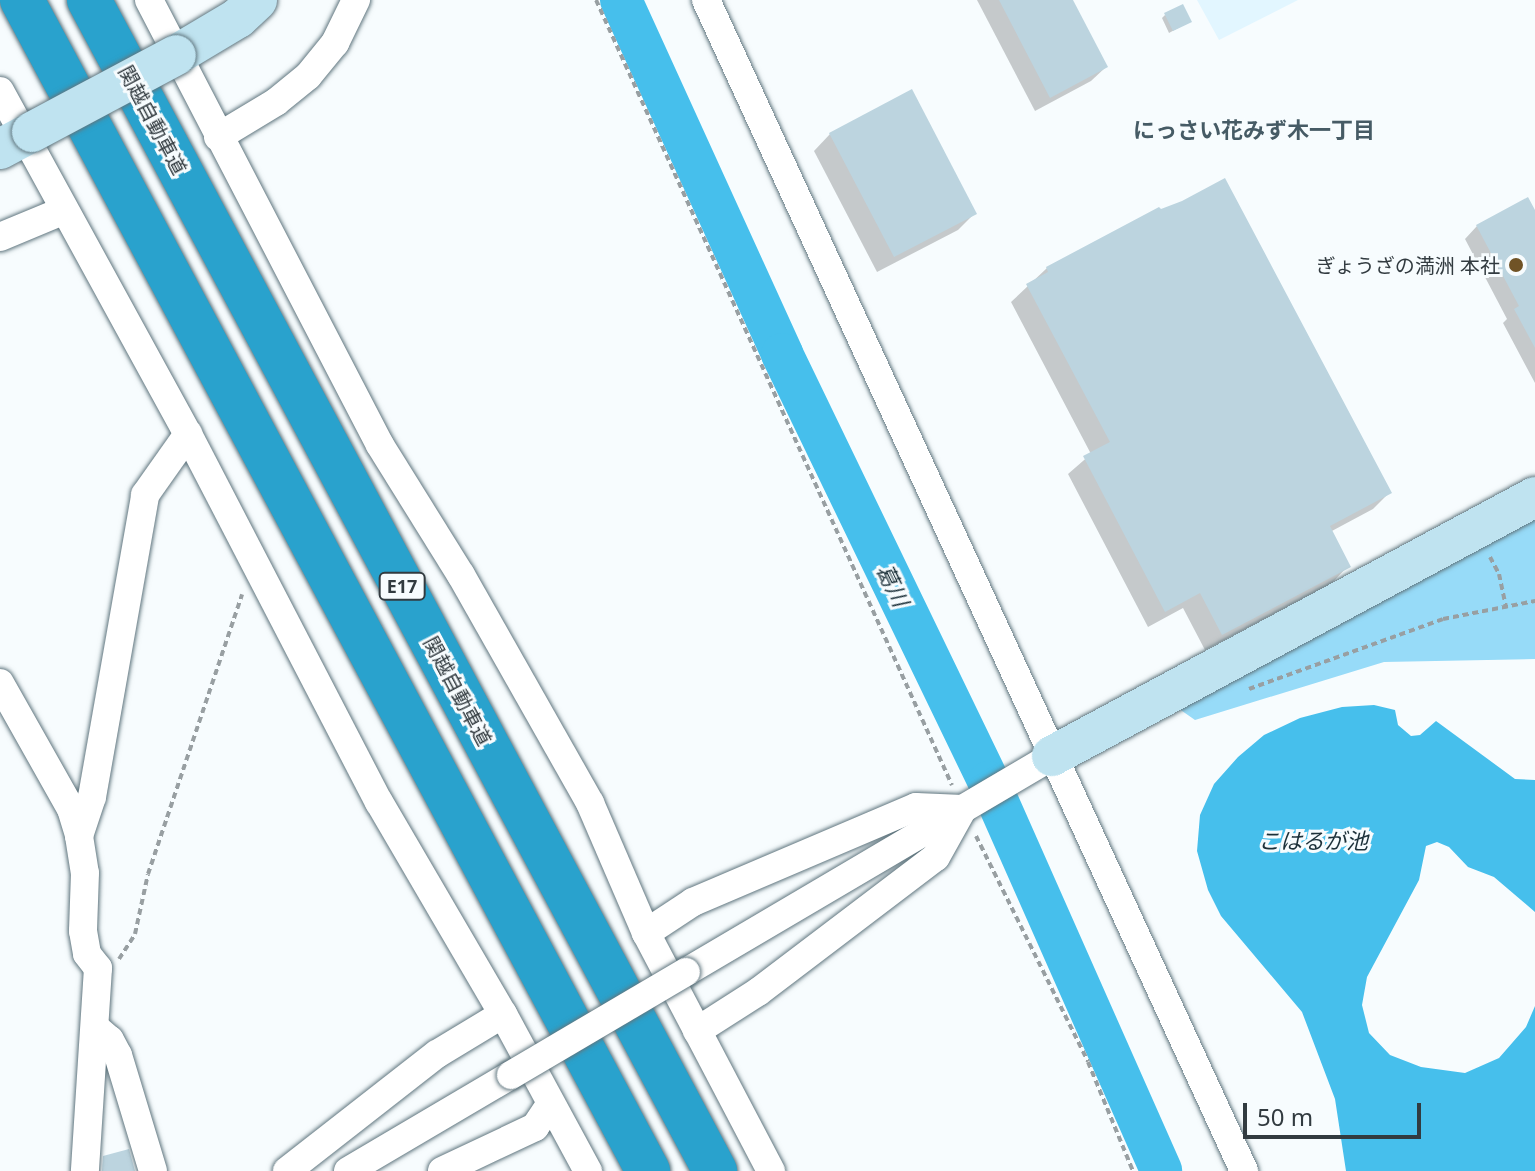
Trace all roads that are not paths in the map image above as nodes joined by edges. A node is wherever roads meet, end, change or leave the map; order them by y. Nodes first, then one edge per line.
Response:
1 (22, 0) edge
2 (89, 0) edge
3 (149, 0) edge
4 (257, 0) edge
5 (356, 0) edge
6 (706, 0) edge
7 (176, 55) junction
8 (0, 91) edge
9 (218, 137) junction
10 (19, 139) edge
11 (65, 210) junction
12 (0, 237) edge
13 (188, 434) junction
14 (1535, 497) edge
15 (0, 683) edge
16 (1042, 763) junction
17 (966, 808) junction
18 (79, 836) junction
19 (646, 933) junction
20 (503, 1014) junction
21 (96, 1028) junction
22 (697, 1031) junction
23 (550, 1105) junction
24 (85, 1171) edge
25 (153, 1171) edge
26 (287, 1171) edge
27 (348, 1171) edge
28 (442, 1171) edge
29 (588, 1171) edge
30 (648, 1171) edge
31 (715, 1171) edge
32 (771, 1171) edge
33 (1244, 1171) edge

1 - 30 highway
2 - 31 highway, 関越自動車道 / E17
3 - 7 street
4 - 7 street
5 - 9 street
6 - 16 street
7 - 9 street
7 - 10 street, bridge
8 - 10 street
9 - 19 street
10 - 11 street
11 - 12 street
11 - 13 street
13 - 18 street
13 - 20 street
14 - 16 street
15 - 18 street
16 - 17 street
16 - 33 street
17 - 19 street
17 - 22 street
17 - 27 street, bridge
18 - 21 street
19 - 22 street
20 - 23 street
20 - 26 street
21 - 24 street
21 - 25 street
22 - 32 street
23 - 28 street
23 - 29 street

